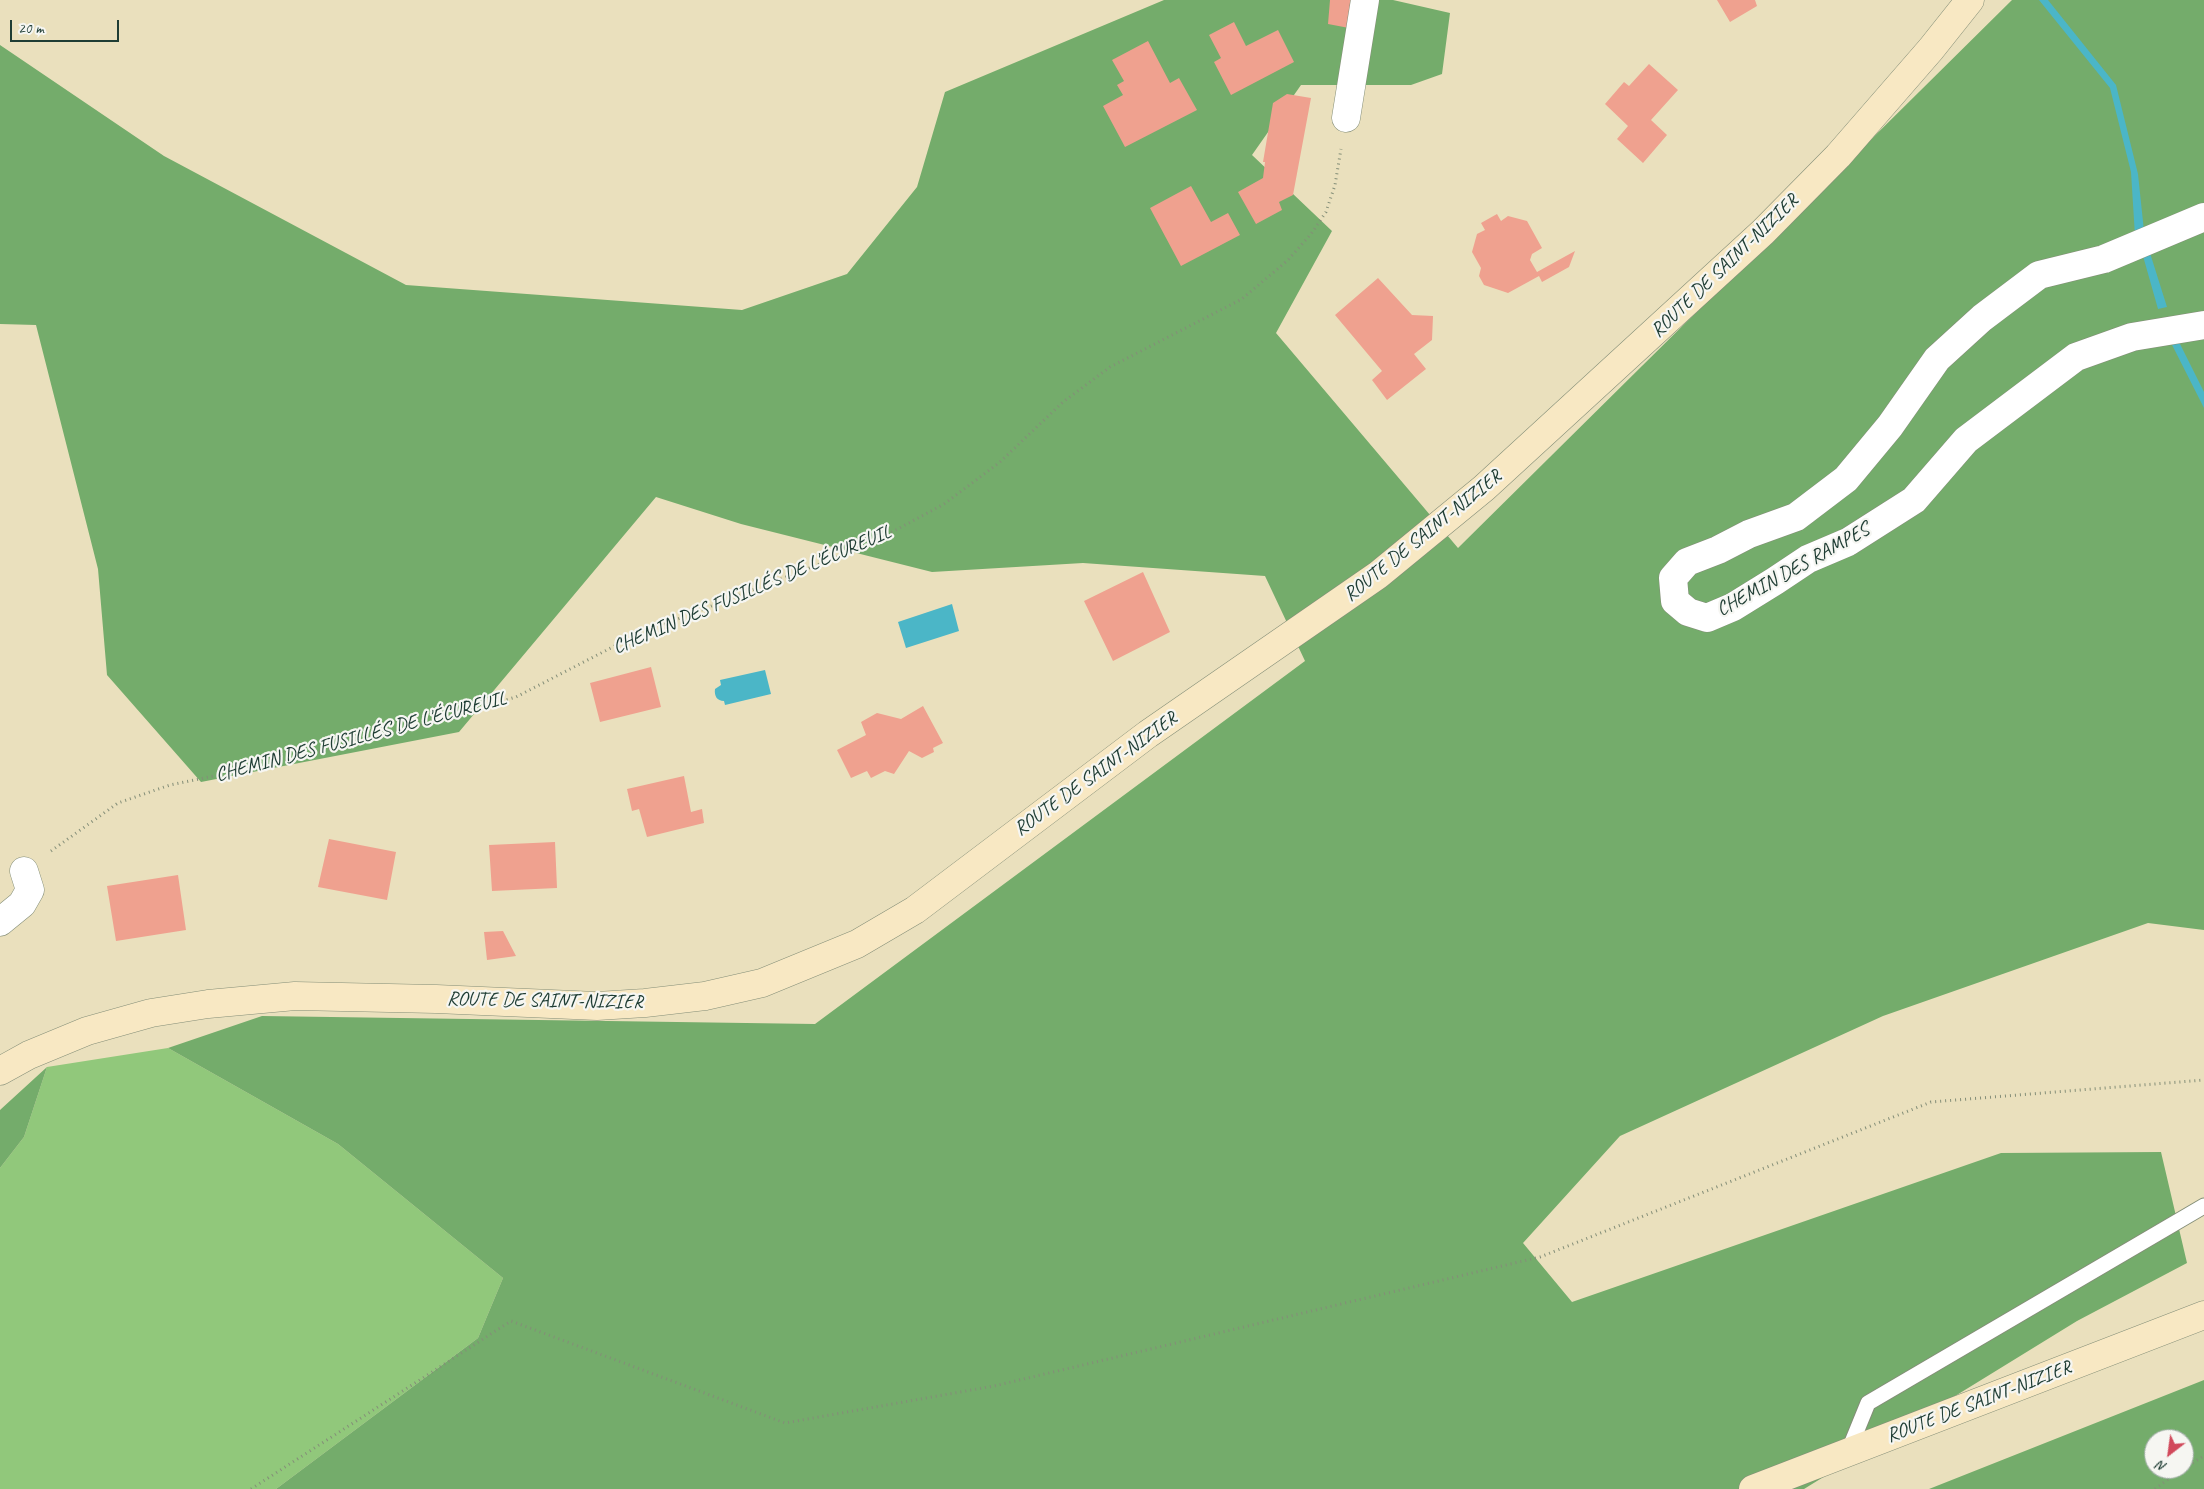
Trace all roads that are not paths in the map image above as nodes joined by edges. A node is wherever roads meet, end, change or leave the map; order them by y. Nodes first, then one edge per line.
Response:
1 (1365, 0) edge
2 (1970, 0) edge
3 (1346, 118) road end
4 (2204, 217) edge
5 (2204, 325) edge
6 (24, 871) road end
7 (0, 922) edge
8 (0, 1071) edge
9 (2204, 1206) edge
10 (2204, 1315) edge
11 (1848, 1452) junction
12 (1753, 1489) edge

1 - 3 street
2 - 8 main road, ROUTE DE SAINT-NIZIER
4 - 5 street, CHEMIN DES RAMPES
6 - 7 street
9 - 11 lane
10 - 11 main road, ROUTE DE SAINT-NIZIER
11 - 12 main road, ROUTE DE SAINT-NIZIER

